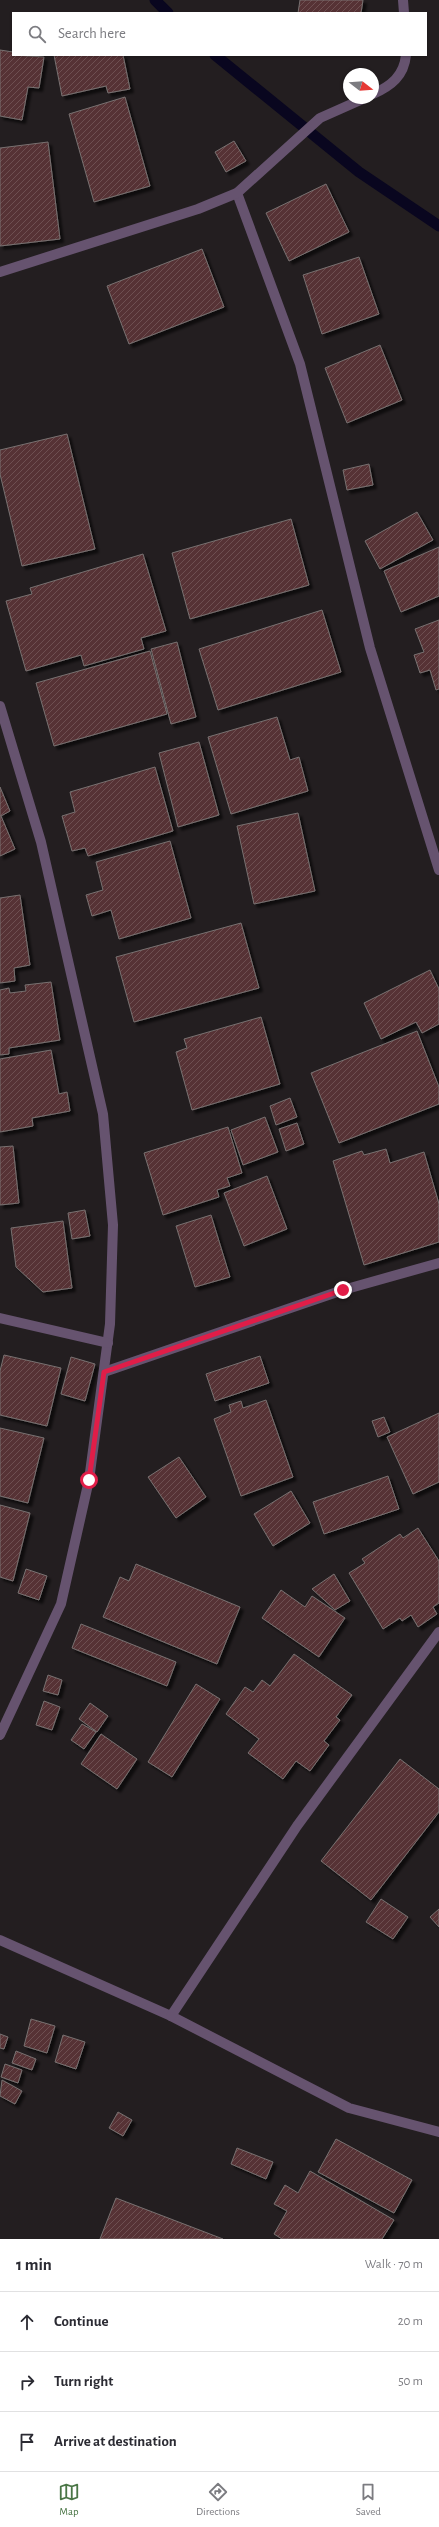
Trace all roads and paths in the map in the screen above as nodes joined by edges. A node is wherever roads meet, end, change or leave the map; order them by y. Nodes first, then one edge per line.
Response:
1 (403, 0) edge
2 (404, 12) edge
3 (406, 56) edge
4 (379, 91) edge
5 (352, 104) edge
6 (237, 193) junction
7 (0, 272) edge
8 (0, 706) edge
9 (439, 870) edge
10 (439, 1263) edge
11 (0, 1318) edge
12 (108, 1343) junction
13 (104, 1372) junction
14 (439, 1632) edge
15 (0, 1734) edge
16 (0, 1940) edge
17 (171, 2016) junction
18 (439, 2132) edge

1 - 2 street
3 - 4 street
5 - 6 street
6 - 7 street
6 - 9 street
8 - 12 street
10 - 13 street
11 - 12 street
12 - 13 street
13 - 15 street
14 - 17 street
16 - 17 street
17 - 18 street

